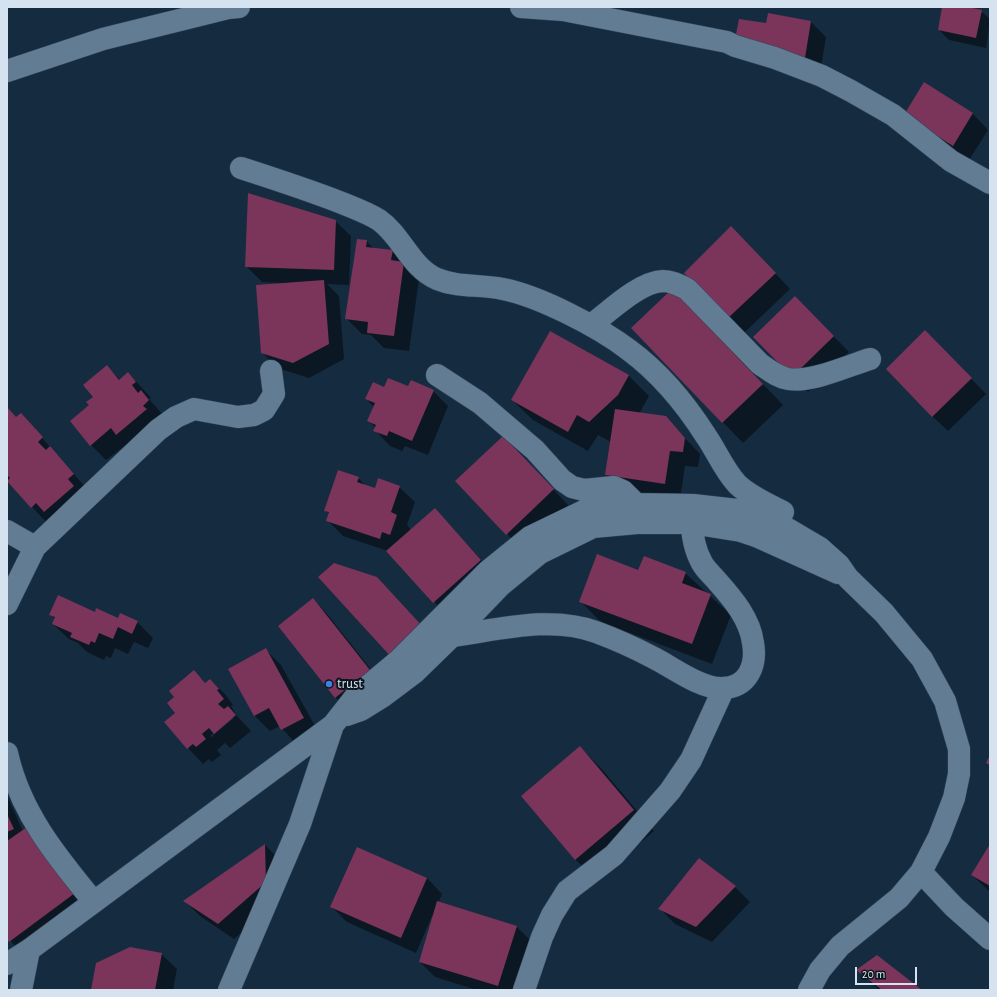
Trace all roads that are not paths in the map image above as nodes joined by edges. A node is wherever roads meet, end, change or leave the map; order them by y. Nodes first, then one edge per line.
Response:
1 (239, 7) edge
2 (521, 7) edge
3 (7, 71) edge
4 (241, 168) dead end
5 (990, 183) edge
6 (591, 325) junction
7 (870, 359) dead end
8 (271, 371) dead end
9 (437, 375) dead end
10 (636, 504) junction
11 (692, 514) junction
12 (7, 531) edge
13 (35, 547) junction
14 (820, 548) junction
15 (848, 578) junction
16 (7, 604) edge
17 (452, 636) junction
18 (724, 688) junction
19 (337, 721) junction
20 (7, 753) edge
21 (921, 872) junction
22 (94, 902) junction
23 (990, 939) edge
24 (29, 950) junction
25 (7, 964) edge
26 (21, 990) edge
27 (229, 990) edge
28 (524, 990) edge
29 (809, 990) edge

1 - 3 street
2 - 5 street
4 - 6 street
6 - 7 street
6 - 14 street
8 - 13 street
9 - 10 street
10 - 11 street
10 - 19 street
11 - 14 street
11 - 15 street
11 - 17 street
11 - 18 street
12 - 13 street
13 - 16 street
14 - 15 street
15 - 21 street
17 - 18 street
17 - 19 street
18 - 28 street
19 - 22 street
19 - 27 street
20 - 22 street
21 - 23 street
21 - 29 street
22 - 24 street
24 - 25 street
24 - 26 street

